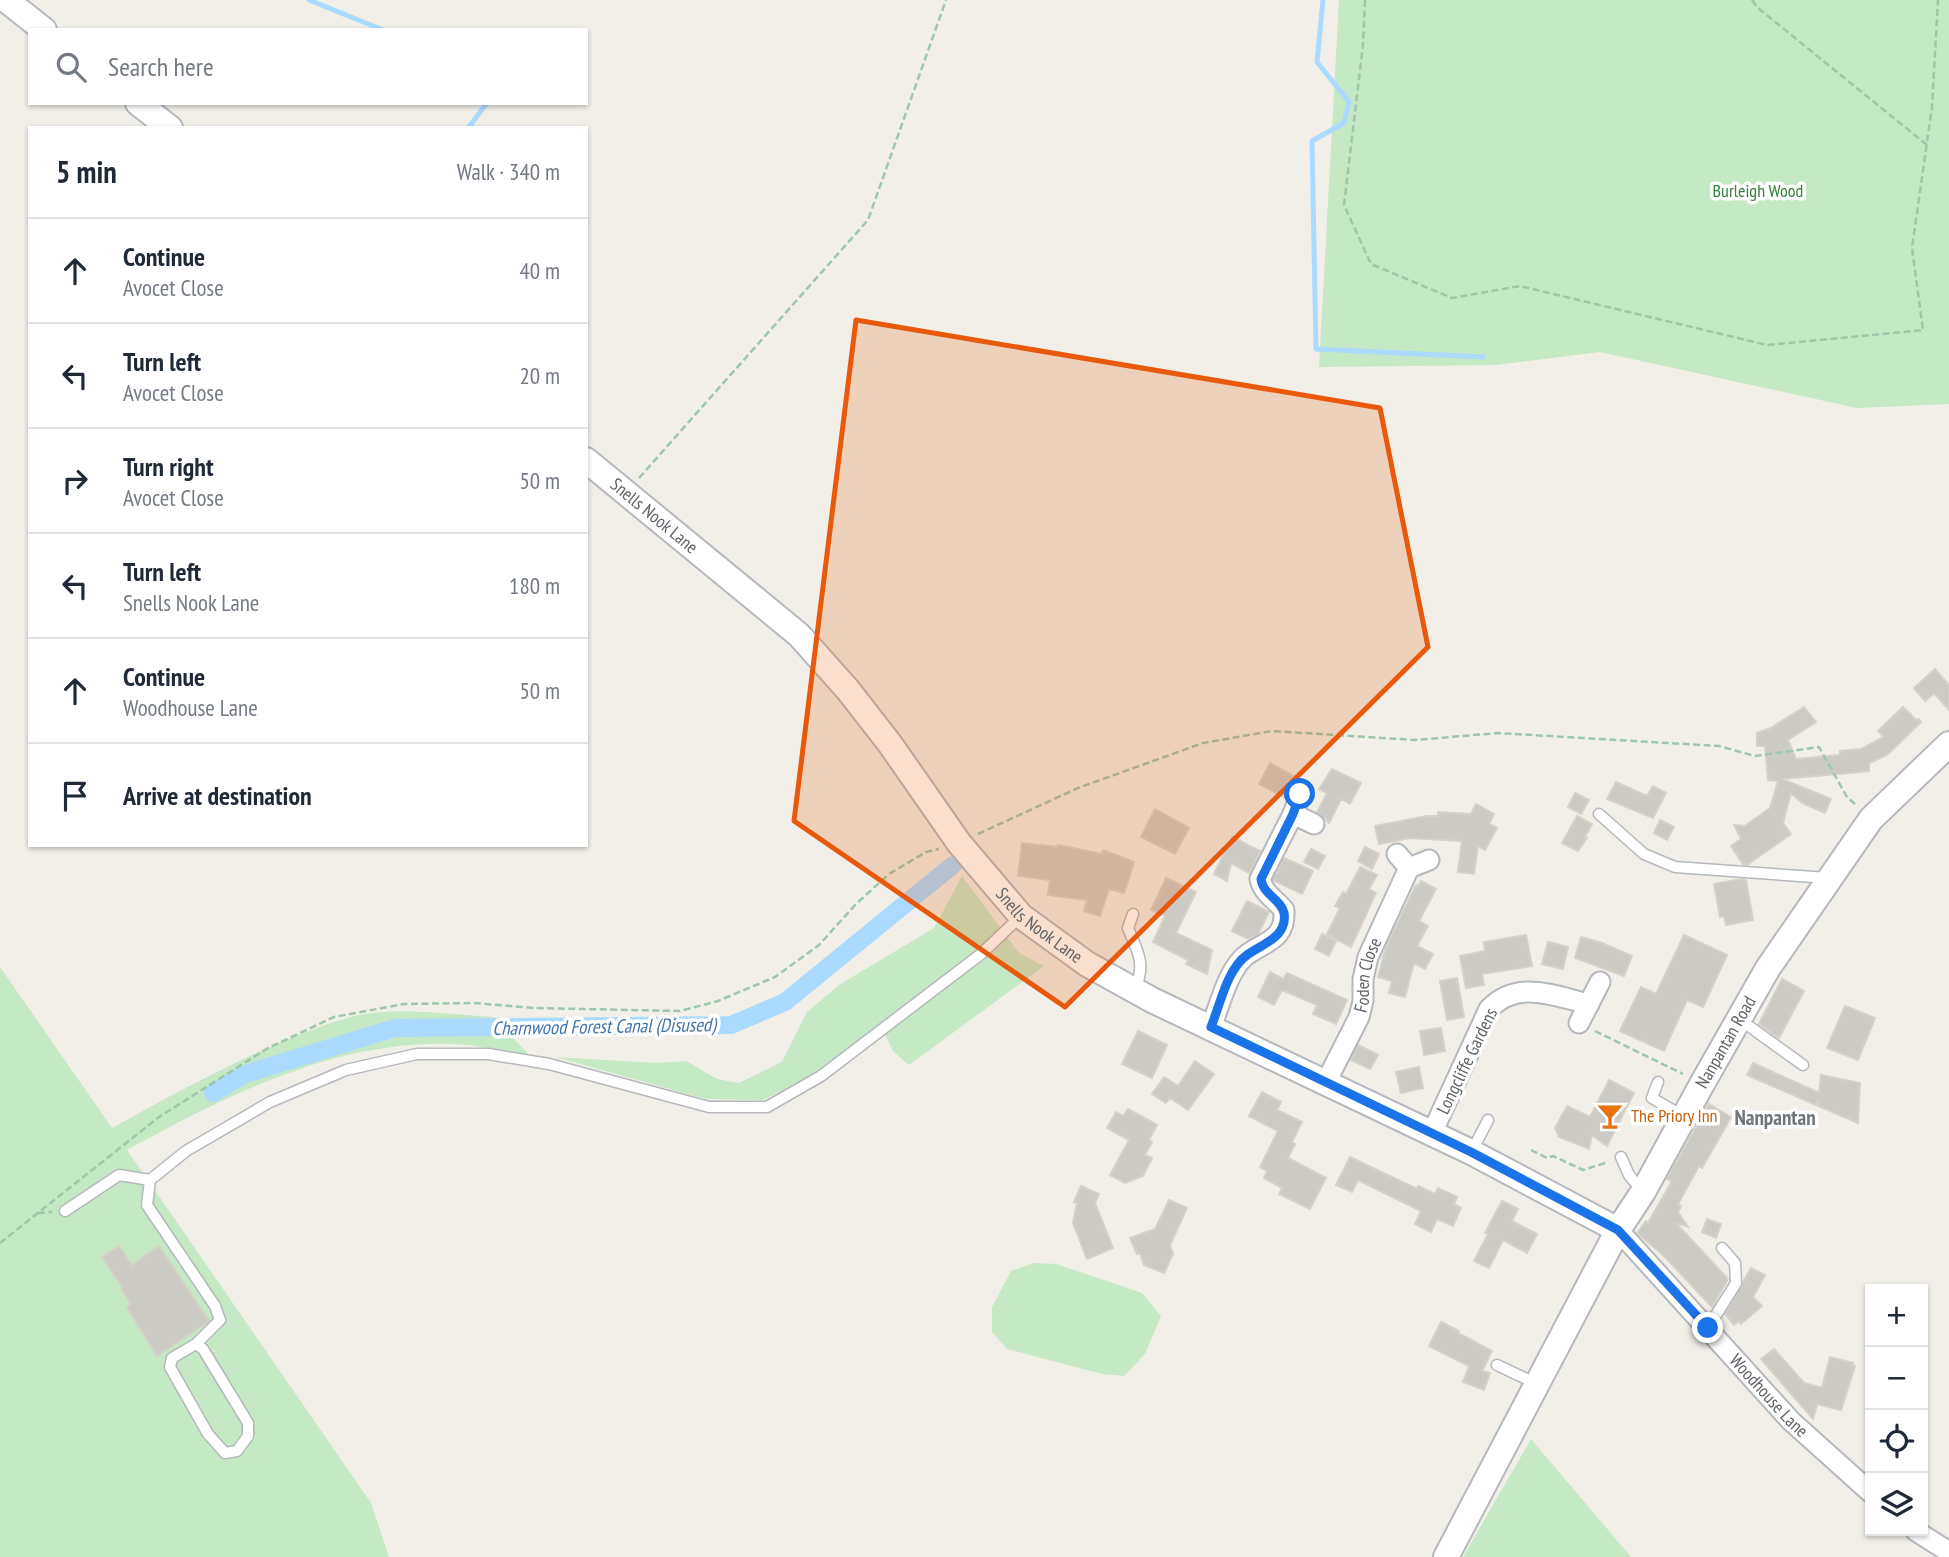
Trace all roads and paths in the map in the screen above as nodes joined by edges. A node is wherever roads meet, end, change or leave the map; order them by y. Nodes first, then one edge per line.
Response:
1 (6, 0) edge
2 (946, 0) edge
3 (1366, 0) edge
4 (1752, 0) edge
5 (1938, 0) edge
6 (41, 28) edge
7 (141, 105) edge
8 (167, 126) edge
9 (1927, 145) junction
10 (588, 462) edge
11 (626, 492) junction
12 (1949, 744) edge
13 (1300, 794) dead end
14 (1293, 814) junction
15 (1599, 814) dead end
16 (1871, 819) junction
17 (1314, 824) dead end
18 (959, 843) junction
19 (1429, 860) dead end
20 (1830, 878) junction
21 (1133, 914) dead end
22 (1021, 916) junction
23 (1600, 982) dead end
24 (1135, 990) junction
25 (1589, 1004) junction
26 (1739, 1019) junction
27 (1579, 1023) joint
28 (1211, 1027) junction
29 (1803, 1065) dead end
30 (1326, 1082) junction
31 (1658, 1082) dead end
32 (1702, 1084) junction
33 (1684, 1117) junction
34 (1488, 1120) dead end
35 (1432, 1133) junction
36 (1531, 1150) dead end
37 (1471, 1152) junction
38 (1621, 1157) joint
39 (150, 1180) junction
40 (1643, 1192) junction
41 (65, 1210) dead end
42 (1618, 1230) junction
43 (0, 1243) edge
44 (1722, 1248) dead end
45 (1708, 1328) junction
46 (197, 1344) junction
47 (1497, 1365) dead end
48 (1537, 1384) junction
49 (1865, 1488) edge
50 (1924, 1536) edge
51 (1949, 1552) edge
52 (1446, 1557) edge

1 - 6 street
2 - 11 path
3 - 9 path
4 - 9 path
5 - 9 path
7 - 8 street
10 - 11 street, Snells Nook Lane
11 - 18 street, Snells Nook Lane
12 - 16 street, Nanpantan Road
13 - 14 street
14 - 17 street
14 - 28 street
15 - 20 lane
16 - 18 path
16 - 20 street, Nanpantan Road
18 - 22 street, Snells Nook Lane
18 - 43 path
19 - 30 street, Foden Close
20 - 26 street, Nanpantan Road
21 - 24 lane
22 - 24 street, Snells Nook Lane
22 - 39 lane
23 - 25 street
24 - 28 street, Snells Nook Lane
25 - 27 street
25 - 35 street, Longcliffe Gardens
26 - 29 lane
26 - 32 street, Nanpantan Road
27 - 32 path
28 - 30 street, Snells Nook Lane
30 - 35 street, Snells Nook Lane
31 - 33 lane
32 - 33 street, Nanpantan Road
33 - 40 street, Nanpantan Road
34 - 37 lane
35 - 37 street, Snells Nook Lane
36 - 38 path
37 - 42 street, Snells Nook Lane
38 - 40 lane
39 - 41 lane
39 - 46 lane
40 - 42 street, Nanpantan Road
42 - 45 street, Woodhouse Lane
42 - 48 street, Nanpantan Road
44 - 45 lane
45 - 49 street, Woodhouse Lane
46 - 46 lane
47 - 48 lane
48 - 52 street, Nanpantan Road
50 - 51 street

